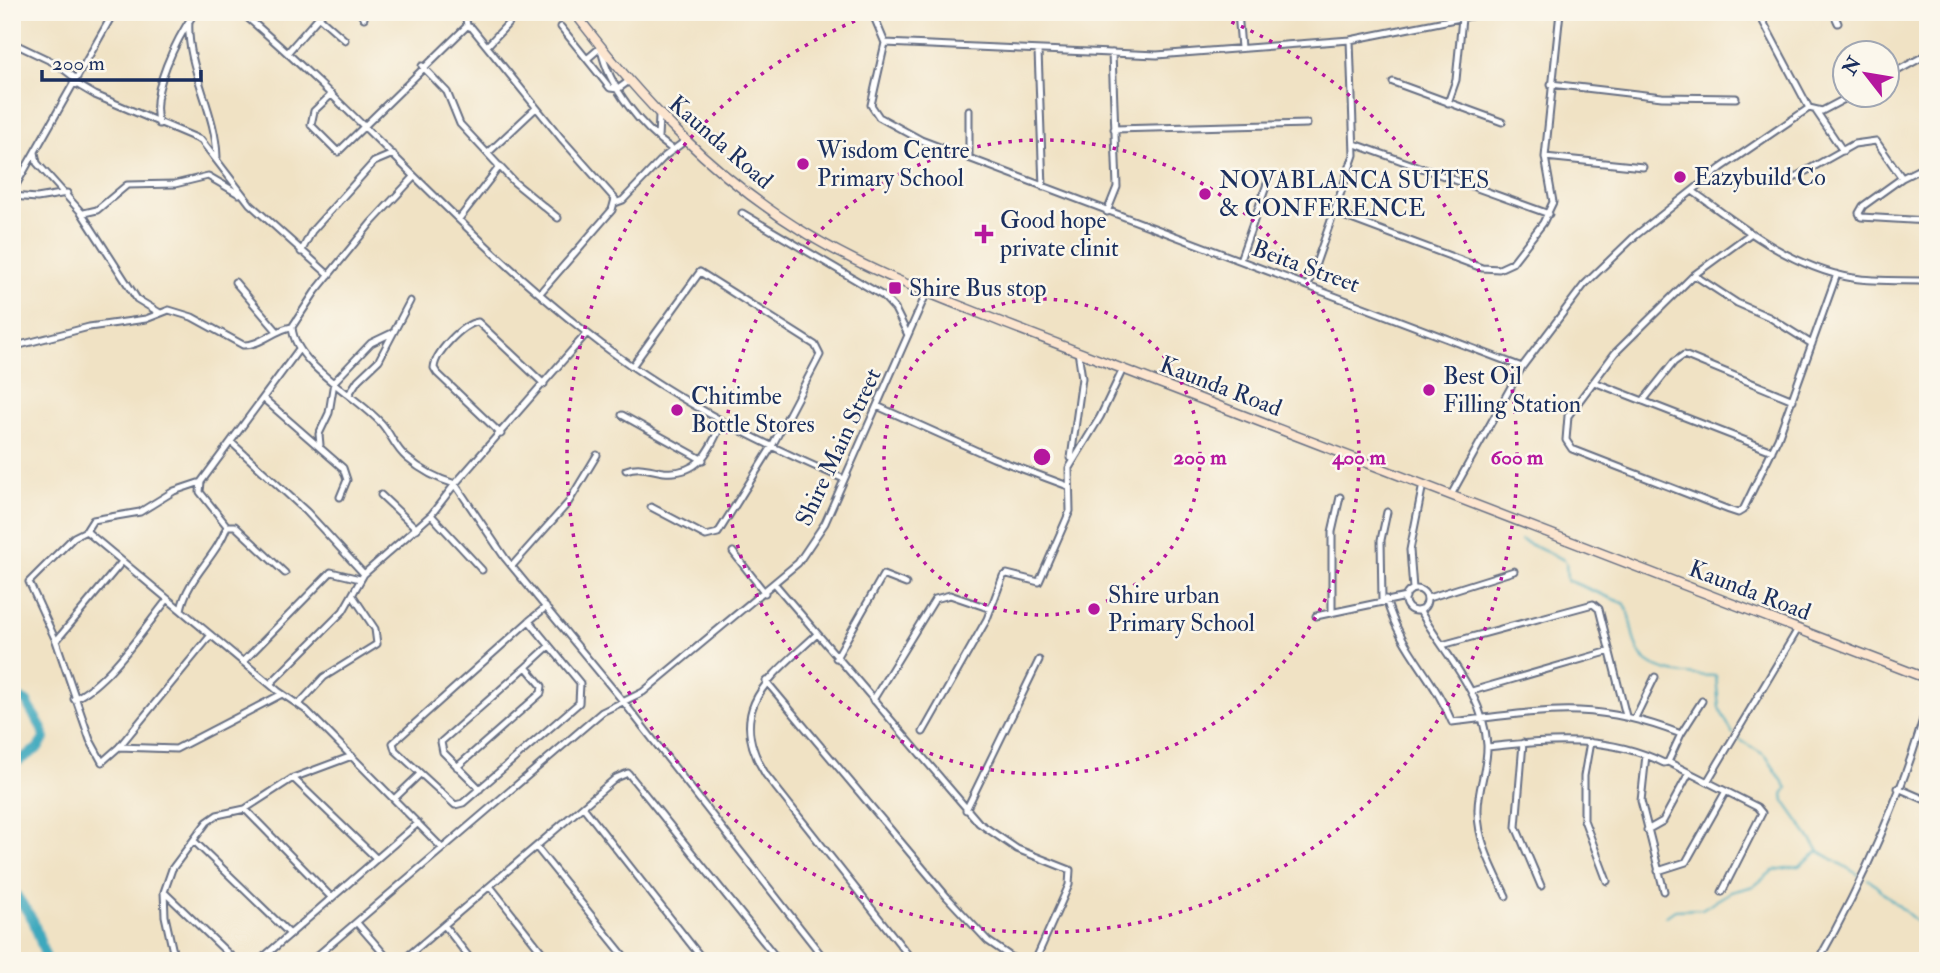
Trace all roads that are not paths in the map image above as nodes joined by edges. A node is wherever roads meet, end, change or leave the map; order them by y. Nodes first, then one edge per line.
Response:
1 (114, 12) edge
2 (195, 12) edge
3 (241, 12) edge
4 (359, 12) edge
5 (465, 12) edge
6 (519, 12) edge
7 (574, 12) edge
8 (872, 12) edge
9 (1238, 12) edge
10 (1452, 12) edge
11 (1490, 12) edge
12 (1560, 12) edge
13 (1758, 12) edge
14 (1833, 12) edge
15 (321, 15) edge
16 (364, 18) dead end
17 (1462, 18) junction
18 (1454, 20) junction
19 (189, 21) junction
20 (1838, 23) dead end
21 (467, 26) junction
22 (561, 27) dead end
23 (345, 40) dead end
24 (1350, 40) junction
25 (885, 43) junction
26 (16, 45) dead end
27 (487, 46) junction
28 (601, 47) junction
29 (1241, 48) junction
30 (1038, 51) junction
31 (288, 52) junction
32 (1112, 53) junction
33 (1928, 54) edge
34 (587, 58) junction
35 (422, 66) junction
36 (1902, 68) edge
37 (74, 80) junction
38 (629, 81) junction
39 (1393, 82) dead end
40 (1552, 84) junction
41 (618, 89) junction
42 (332, 93) junction
43 (1736, 99) dead end
44 (1448, 103) junction
45 (1832, 104) edge
46 (536, 108) junction
47 (1809, 108) junction
48 (969, 110) dead end
49 (1816, 111) junction
50 (658, 114) junction
51 (1502, 122) dead end
52 (645, 123) junction
53 (159, 124) junction
54 (1307, 124) dead end
55 (366, 125) junction
56 (1114, 129) junction
57 (659, 138) junction
58 (685, 141) junction
59 (1355, 144) junction
60 (674, 150) junction
61 (1843, 151) junction
62 (35, 152) junction
63 (488, 153) junction
64 (393, 154) junction
65 (1545, 157) junction
66 (969, 158) junction
67 (216, 159) junction
68 (1928, 165) edge
69 (500, 166) junction
70 (1643, 167) dead end
71 (414, 177) junction
72 (1902, 178) junction
73 (1268, 181) dead end
74 (1783, 184) dead end
75 (1043, 187) junction
76 (1694, 192) junction
77 (67, 193) junction
78 (12, 194) edge
79 (245, 198) junction
80 (615, 203) junction
81 (1107, 212) junction
82 (742, 213) dead end
83 (1335, 213) junction
84 (82, 214) junction
85 (1549, 214) junction
86 (558, 218) dead end
87 (459, 219) junction
88 (1928, 221) edge
89 (806, 233) junction
90 (1750, 234) junction
91 (825, 244) junction
92 (796, 246) junction
93 (301, 252) junction
94 (817, 260) junction
95 (1240, 260) junction
96 (1837, 274) junction
97 (329, 275) junction
98 (1693, 275) junction
99 (1928, 281) edge
100 (235, 282) dead end
101 (1308, 286) junction
102 (928, 292) junction
103 (540, 293) junction
104 (410, 301) dead end
105 (160, 313) junction
106 (292, 327) junction
107 (277, 331) junction
108 (392, 333) junction
109 (587, 334) junction
110 (908, 335) junction
111 (1812, 344) junction
112 (12, 347) edge
113 (299, 349) junction
114 (1078, 351) junction
115 (633, 365) junction
116 (1522, 367) junction
117 (1123, 369) junction
118 (334, 382) junction
119 (1594, 382) junction
120 (544, 384) junction
121 (349, 394) junction
122 (264, 399) junction
123 (1793, 400) junction
124 (1643, 401) junction
125 (877, 406) junction
126 (622, 415) dead end
127 (722, 423) junction
128 (500, 434) junction
129 (231, 442) junction
130 (320, 445) junction
131 (771, 448) junction
132 (1772, 452) junction
133 (597, 455) dead end
134 (703, 460) junction
135 (1069, 468) junction
136 (626, 470) dead end
137 (844, 479) junction
138 (201, 482) junction
139 (455, 484) junction
140 (1423, 484) junction
141 (1068, 486) junction
142 (381, 495) dead end
143 (1451, 495) junction
144 (1339, 497) dead end
145 (340, 498) dead end
146 (651, 507) dead end
147 (1387, 512) dead end
148 (431, 514) junction
149 (227, 526) junction
150 (417, 529) junction
151 (86, 531) junction
152 (733, 552) dead end
153 (121, 563) junction
154 (1928, 563) edge
155 (512, 566) junction
156 (482, 569) dead end
157 (1514, 571) dead end
158 (285, 573) dead end
159 (362, 577) junction
160 (1928, 580) edge
161 (775, 584) junction
162 (906, 584) dead end
163 (1413, 589) junction
164 (765, 593) junction
165 (353, 596) junction
166 (1406, 597) junction
167 (1428, 598) junction
168 (1384, 599) junction
169 (167, 600) junction
170 (546, 607) junction
171 (991, 609) junction
172 (181, 610) junction
173 (1420, 611) junction
174 (1332, 613) junction
175 (1315, 616) dead end
176 (529, 621) junction
177 (1798, 629) junction
178 (211, 635) junction
179 (816, 635) junction
180 (55, 641) junction
181 (549, 646) junction
182 (1442, 646) junction
183 (1610, 651) junction
184 (836, 658) junction
185 (1039, 660) dead end
186 (243, 662) junction
187 (526, 667) junction
188 (1655, 677) dead end
189 (1928, 679) edge
190 (766, 681) junction
191 (270, 684) junction
192 (1472, 691) junction
193 (282, 694) junction
194 (74, 699) junction
195 (622, 700) junction
196 (873, 700) junction
197 (1702, 701) dead end
198 (1928, 701) edge
199 (299, 704) junction
200 (1626, 716) junction
201 (1634, 718) junction
202 (1481, 719) junction
203 (923, 732) dead end
204 (1681, 734) junction
205 (1590, 741) junction
206 (1523, 743) junction
207 (120, 747) junction
208 (1487, 747) junction
209 (1646, 755) junction
210 (352, 756) junction
211 (1668, 762) junction
212 (457, 766) junction
213 (1689, 773) junction
214 (420, 774) junction
215 (293, 778) junction
216 (1707, 782) junction
217 (1898, 788) junction
218 (480, 789) junction
219 (1726, 791) junction
220 (394, 799) junction
221 (1928, 801) edge
222 (583, 808) junction
223 (245, 809) junction
224 (966, 810) junction
225 (418, 823) junction
226 (1647, 830) junction
227 (194, 841) junction
228 (442, 848) junction
229 (537, 848) junction
230 (376, 858) junction
231 (1658, 871) junction
232 (1607, 881) dead end
233 (490, 886) junction
234 (1541, 886) dead end
235 (1664, 891) dead end
236 (164, 892) junction
237 (1723, 892) dead end
238 (1506, 896) dead end
239 (331, 897) junction
240 (357, 923) junction
241 (444, 925) junction
242 (290, 934) junction
243 (175, 961) edge
244 (236, 961) edge
245 (259, 961) edge
246 (311, 961) edge
247 (390, 961) edge
248 (402, 961) edge
249 (472, 961) edge
250 (549, 961) edge
251 (628, 961) edge
252 (704, 961) edge
253 (779, 961) edge
254 (826, 961) edge
255 (913, 961) edge
256 (1017, 961) edge
257 (1035, 961) edge
258 (1818, 961) edge

1 - 37 street
2 - 19 street
3 - 31 street
4 - 16 street
5 - 21 street
6 - 27 street
7 - 28 main road, Kaunda Road
8 - 25 street
9 - 29 street
10 - 18 street
11 - 17 street
12 - 40 street
13 - 47 street
14 - 20 street
15 - 23 street
15 - 31 street
17 - 18 street
17 - 44 street
18 - 24 street
19 - 53 street
19 - 67 street
21 - 27 street
21 - 35 street
22 - 34 street
24 - 29 street
24 - 59 street
25 - 30 street
25 - 66 street, Beita Street
26 - 37 street
27 - 46 street
28 - 34 street
28 - 38 main road, Kaunda Road
28 - 41 street
29 - 32 street
30 - 32 street
30 - 75 street
31 - 42 street
32 - 56 street
33 - 36 street
34 - 41 street
35 - 55 street
35 - 63 street
37 - 53 street
37 - 62 street
38 - 41 street
38 - 50 main road, Kaunda Road
39 - 44 street
40 - 43 street
40 - 65 street
41 - 52 street
42 - 55 street
42 - 55 street
44 - 51 street
45 - 49 street
46 - 63 street
46 - 80 street
47 - 49 street
47 - 76 street
48 - 66 street
49 - 61 street
50 - 52 street
50 - 57 street
50 - 58 main road, Kaunda Road
52 - 57 street
53 - 67 street
54 - 56 street
55 - 64 street
56 - 81 street
57 - 60 street
58 - 60 street
58 - 89 main road, Kaunda Road
59 - 83 street
59 - 85 street
60 - 80 street
61 - 72 street
61 - 74 street
62 - 77 street
62 - 78 street
63 - 69 street
64 - 71 street
64 - 93 street
65 - 70 street
65 - 85 street
66 - 75 street, Beita Street
67 - 79 street
68 - 72 street
69 - 86 street
69 - 87 street
71 - 87 street
71 - 97 street
72 - 88 street
73 - 95 street
75 - 81 street, Beita Street
76 - 90 street
76 - 116 street
77 - 78 street
77 - 84 street
79 - 84 street
79 - 93 street
80 - 103 street
81 - 95 street, Beita Street
82 - 92 street
83 - 85 street
83 - 101 street
84 - 105 street
87 - 103 street
89 - 91 main road, Kaunda Road
89 - 92 street
90 - 96 street
90 - 98 street
91 - 94 street
91 - 102 main road, Kaunda Road
92 - 94 street
93 - 97 street
94 - 110 street
95 - 101 street, Beita Street
96 - 99 street
96 - 111 street
97 - 106 street
98 - 111 street
98 - 119 street
100 - 107 street
101 - 116 street, Beita Street
102 - 110 street, Shire Main Street
102 - 114 main road, Kaunda Road
103 - 109 street
104 - 108 street
105 - 107 street
105 - 112 street
106 - 107 street
106 - 113 street
108 - 118 street
108 - 121 street
109 - 115 street
109 - 120 street
110 - 125 street, Shire Main Street
111 - 123 street
113 - 118 street
113 - 122 street
114 - 117 main road, Kaunda Road
114 - 135 street
115 - 127 street
115 - 131 street
116 - 143 street
117 - 135 street
117 - 140 main road, Kaunda Road
118 - 121 street
118 - 130 street
119 - 124 street
119 - 132 street
120 - 128 street
120 - 128 street
121 - 139 street
122 - 129 street
122 - 130 street
123 - 124 street
123 - 132 street
124 - 132 street
125 - 137 street, Shire Main Street
125 - 141 street
126 - 134 street
127 - 131 street
127 - 134 street
128 - 139 street
129 - 138 street
129 - 159 street
130 - 145 street
131 - 137 street
131 - 146 street
133 - 155 street
134 - 136 street
135 - 141 street
137 - 161 street, Shire Main Street
138 - 149 street
138 - 151 street
139 - 148 street
139 - 155 street
140 - 143 main road, Kaunda Road
140 - 163 street
141 - 171 street
142 - 150 street
143 - 177 main road, Kaunda Road
144 - 174 street
147 - 168 street
148 - 150 street
148 - 156 street
149 - 158 street
149 - 172 street
150 - 159 street
151 - 153 street
151 - 180 street
152 - 164 street
153 - 169 street
153 - 180 street
154 - 160 street
155 - 170 street
157 - 167 street
159 - 165 street
159 - 186 street
161 - 164 street, Shire Main Street
161 - 179 street
162 - 184 street
163 - 166 street
163 - 167 street
164 - 195 street, Shire Main Street
165 - 191 street
165 - 199 street
166 - 168 street
166 - 173 street
167 - 173 street
168 - 174 street
168 - 202 street
169 - 172 street
169 - 194 street
170 - 176 street
170 - 195 street
171 - 196 street
171 - 203 street
172 - 178 street
173 - 182 street
174 - 175 street
176 - 181 street
176 - 214 street
177 - 189 main road, Kaunda Road
177 - 216 street
178 - 186 street
178 - 207 street
179 - 184 street
179 - 190 street
180 - 194 street
181 - 187 street
181 - 218 street
182 - 183 street
182 - 192 street
183 - 192 street
183 - 200 street
184 - 196 street
185 - 224 street
186 - 191 street
187 - 212 street
187 - 212 street
188 - 201 street
190 - 255 street
190 - 256 street
191 - 193 street
192 - 202 street
193 - 199 street
193 - 207 street
194 - 207 street
195 - 228 street, Shire Main Street
195 - 254 street
196 - 224 street
197 - 204 street
198 - 217 street
199 - 210 street
200 - 201 street
200 - 202 street
201 - 204 street
202 - 208 street
204 - 211 street
205 - 206 street
205 - 209 street
205 - 232 street
206 - 208 street
206 - 234 street
208 - 238 street
209 - 211 street
209 - 226 street
210 - 215 street
210 - 220 street
211 - 213 street
212 - 218 street
213 - 216 street
213 - 226 street
214 - 218 street
214 - 220 street
215 - 223 street
215 - 230 street
216 - 219 street
217 - 221 street
217 - 258 street
219 - 231 street
219 - 237 street
220 - 225 street
222 - 229 street
222 - 252 street
222 - 253 street
223 - 227 street
223 - 239 street
224 - 257 street
225 - 228 street
225 - 230 street
226 - 231 street
227 - 236 street
227 - 242 street
228 - 240 street, Shire Main Street
229 - 233 street
229 - 251 street
230 - 239 street
231 - 235 street
233 - 241 street
233 - 250 street
236 - 243 street
236 - 244 street
239 - 242 street
240 - 246 street, Shire Main Street
240 - 247 street
241 - 248 street
241 - 249 street
242 - 245 street

